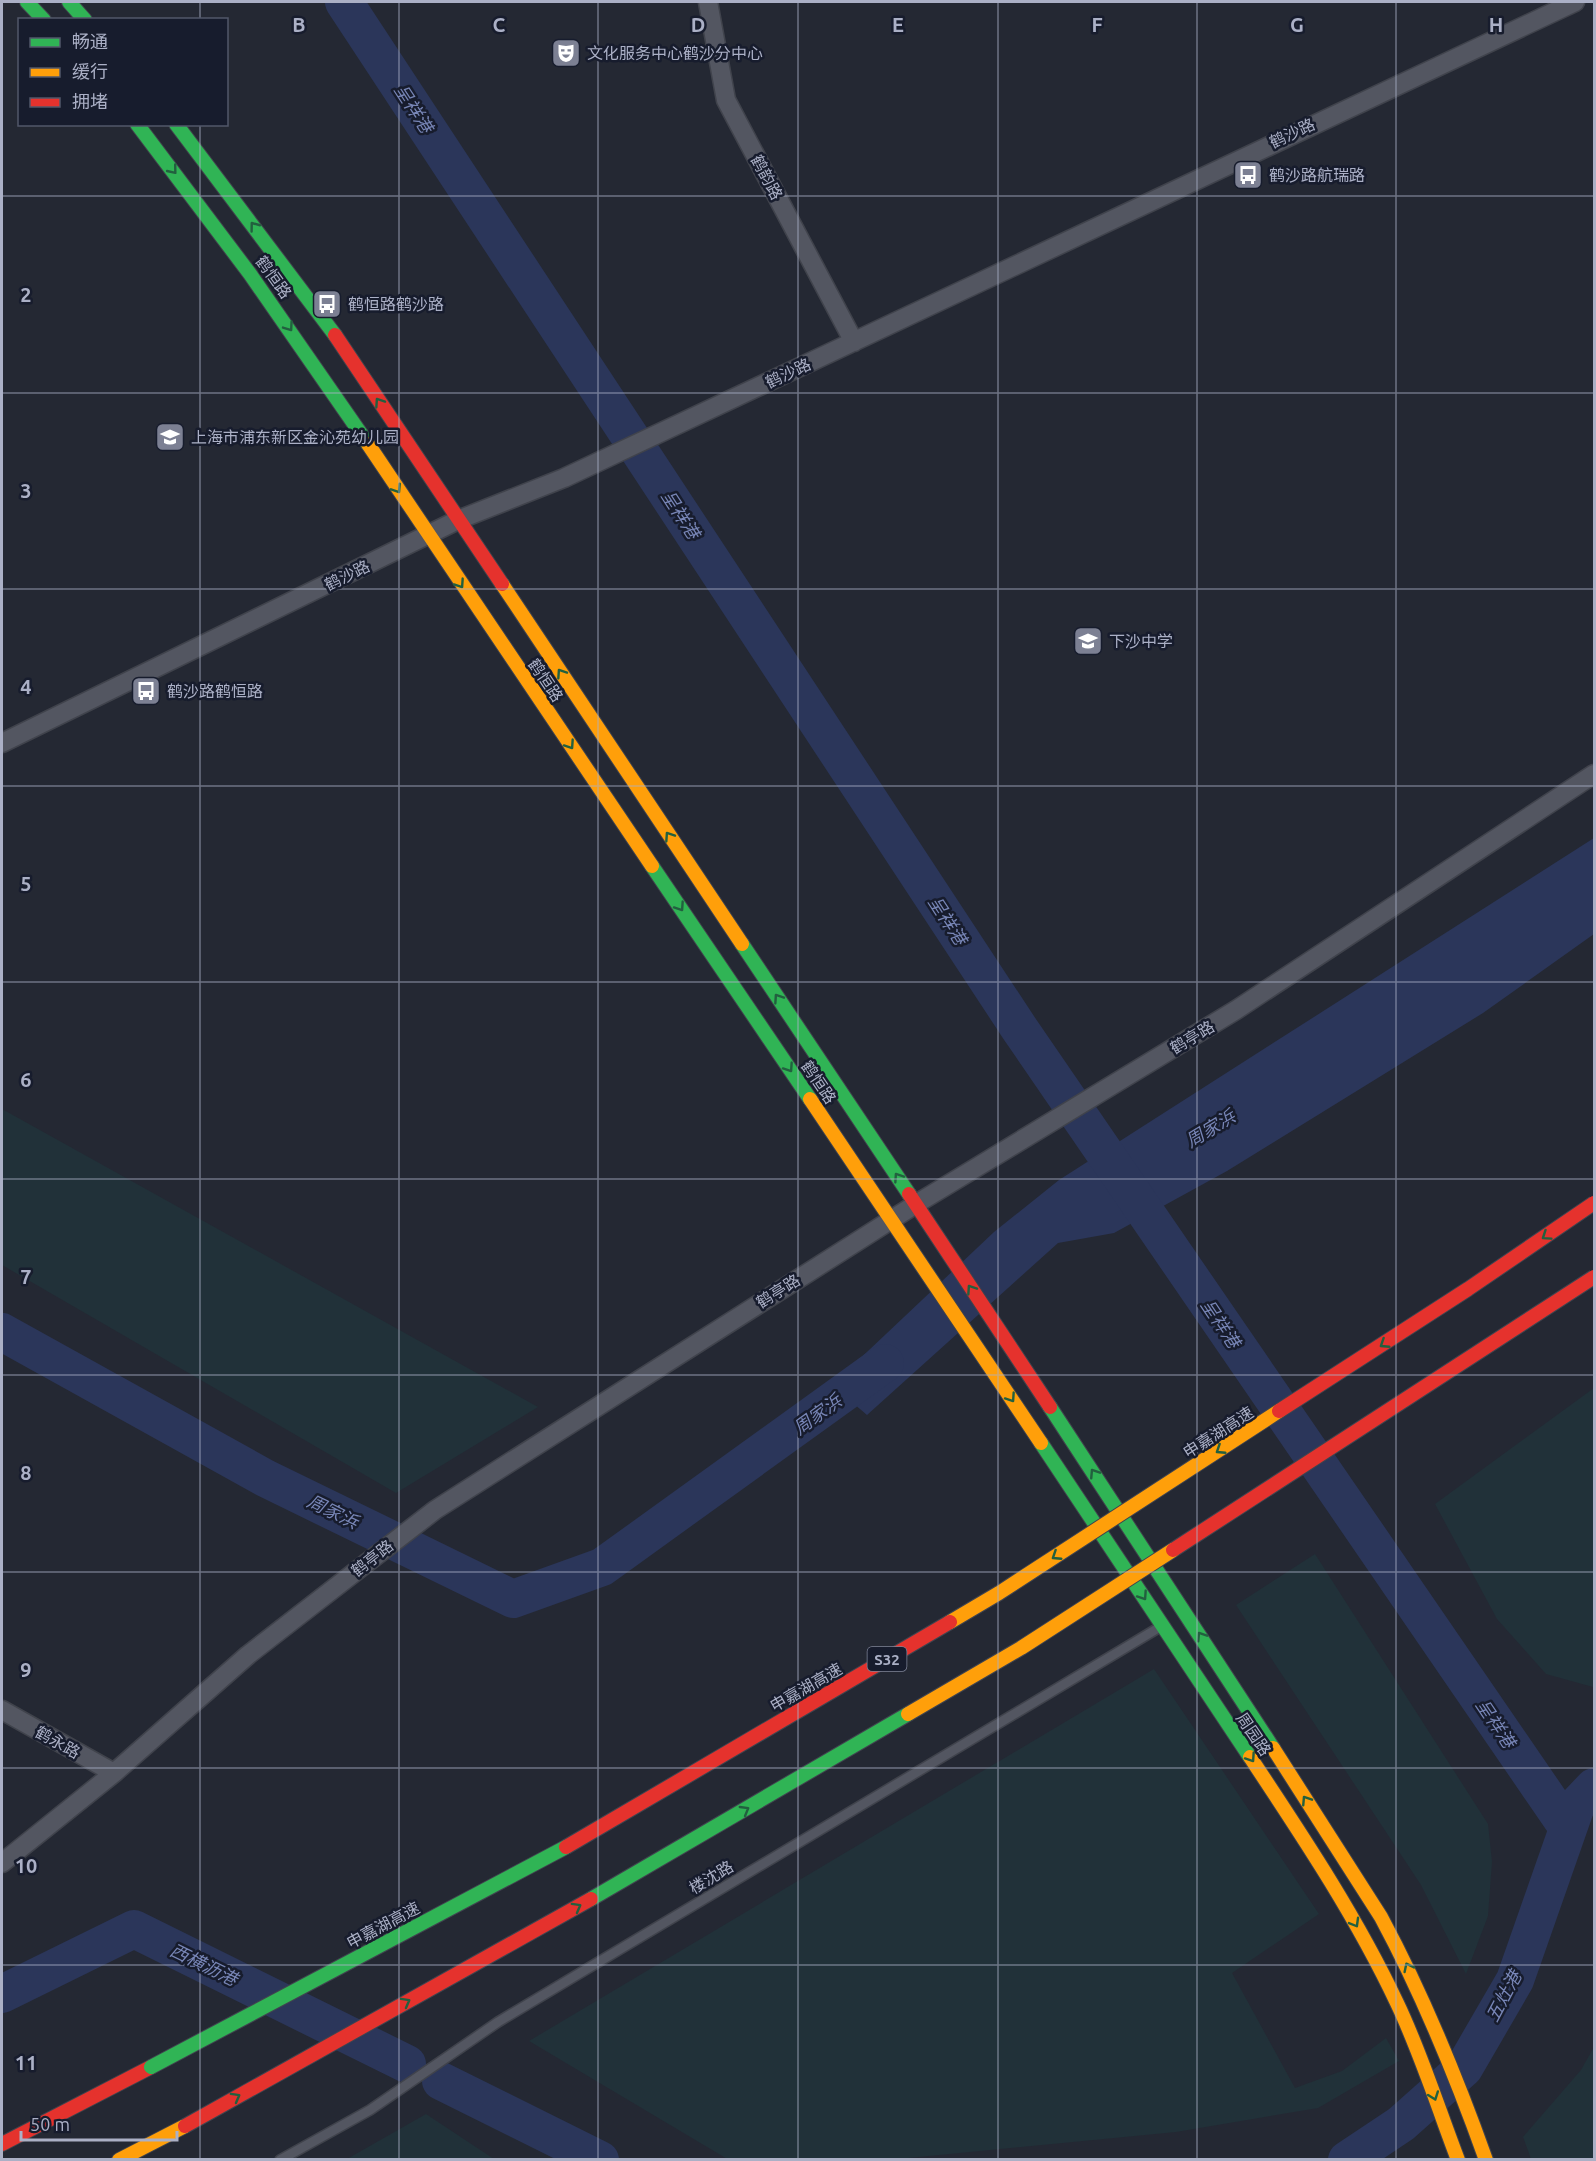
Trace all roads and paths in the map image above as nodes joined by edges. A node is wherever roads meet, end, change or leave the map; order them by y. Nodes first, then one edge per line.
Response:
1 (27, 2) edge
2 (69, 2) edge
3 (708, 2) edge
4 (1575, 2) edge
5 (42, 18) edge
6 (83, 18) edge
7 (139, 126) edge
8 (178, 126) edge
9 (854, 342) junction
10 (458, 520) junction
11 (427, 536) junction
12 (2, 742) edge
13 (1594, 774) edge
14 (1594, 1203) edge
15 (916, 1204) junction
16 (892, 1220) junction
17 (941, 1244) joint
18 (1594, 1276) edge
19 (979, 1350) joint
20 (1162, 1625) junction
21 (2, 1710) edge
22 (114, 1773) junction
23 (2, 1863) edge
24 (151, 2067) junction
25 (2, 2133) edge
26 (2, 2144) edge
27 (1458, 2159) edge
28 (120, 2160) edge
29 (280, 2160) edge
30 (1486, 2160) edge

1 - 5 main road
2 - 6 main road
3 - 9 street, 鹤韵路
4 - 9 street, 鹤沙路
7 -> 11 main road, 鹤恒路
10 -> 8 main road, 鹤恒路
9 - 10 street, 鹤沙路
10 - 11 street, 鹤沙路
15 -> 10 main road, 鹤恒路
11 - 12 street, 鹤沙路
11 -> 16 main road, 鹤恒路
13 - 15 street, 鹤亭路
14 -> 24 main road, 申嘉湖高速 / S32, bridge
15 - 16 street, 鹤亭路
15 - 17 main road, 鹤恒路
16 - 19 main road, 鹤恒路
16 - 22 street, 鹤亭路
30 -> 17 main road, 周园路
28 -> 18 main road, bridge
19 -> 20 main road, 周园路
20 -> 27 main road, 周园路
20 - 29 lane, 楼沈路
21 - 22 street, 鹤永路
22 - 23 street, 鹤亭路
24 - 25 main road
24 - 26 main road, 申嘉湖高速 / S32

